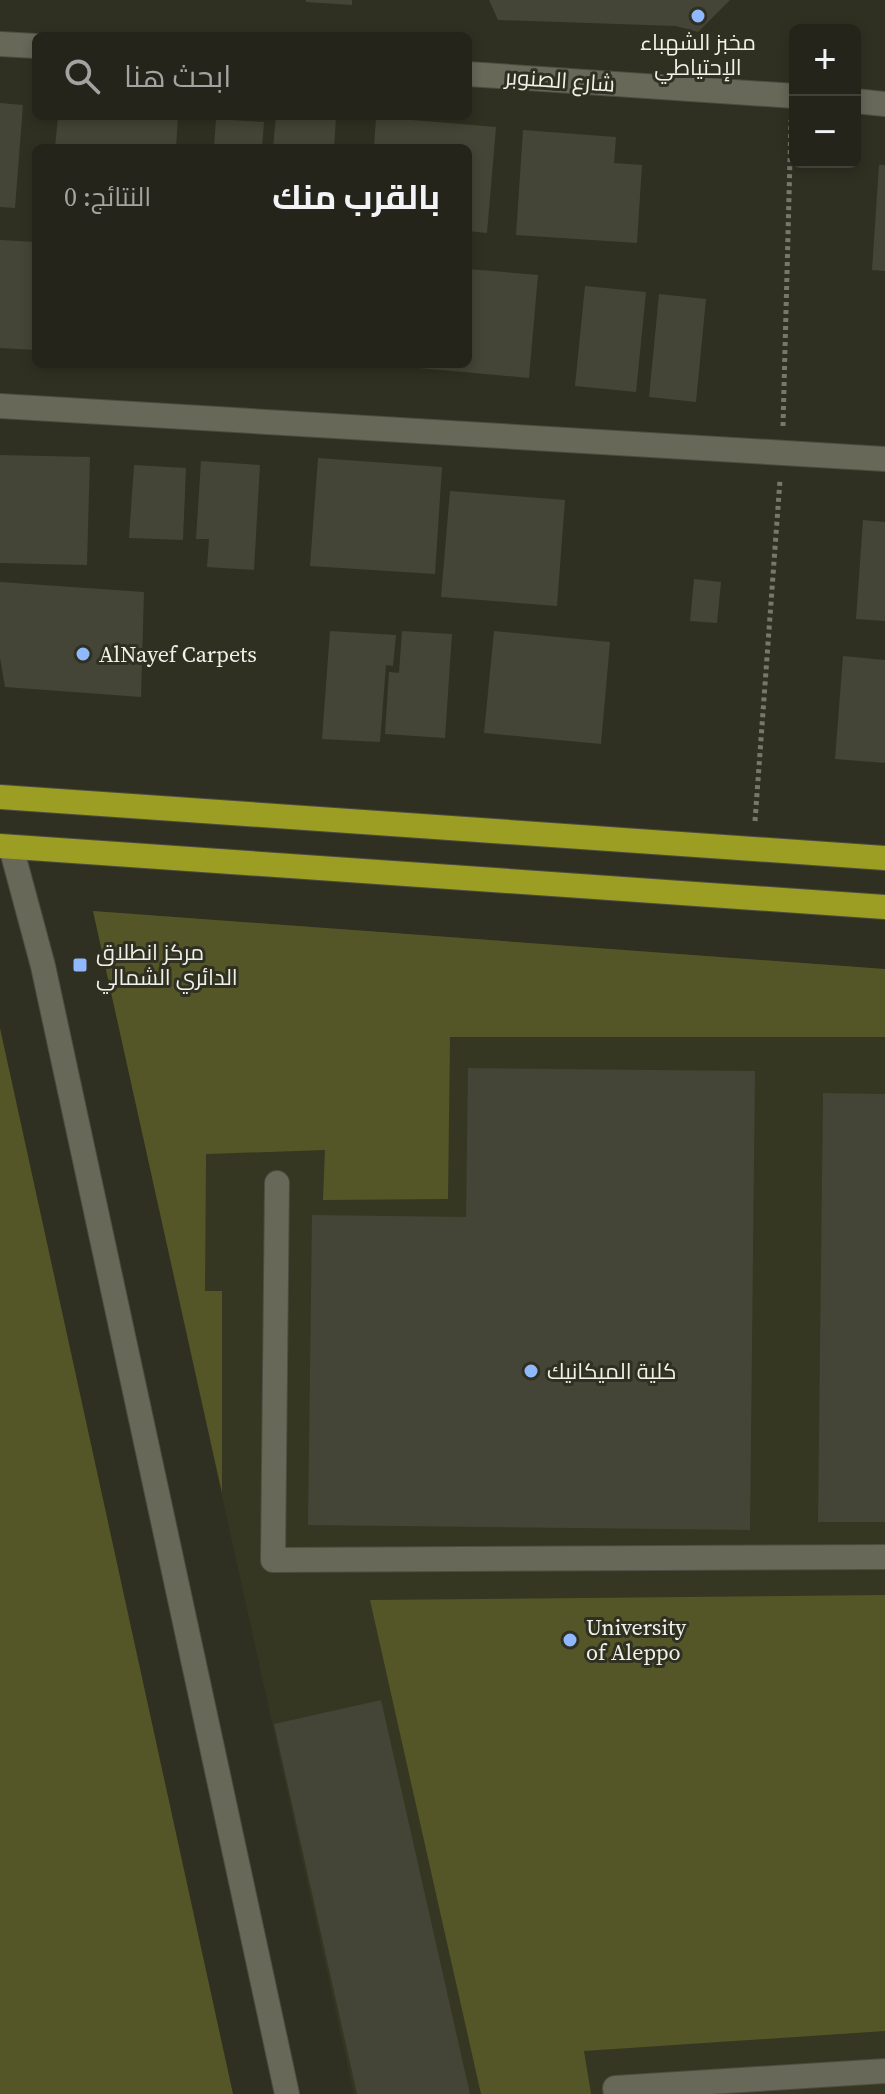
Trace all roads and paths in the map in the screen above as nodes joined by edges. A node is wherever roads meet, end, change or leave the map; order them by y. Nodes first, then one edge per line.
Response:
1 (0, 44) edge
2 (32, 46) edge
3 (472, 74) edge
4 (789, 96) edge
5 (861, 102) edge
6 (885, 104) edge
7 (0, 406) edge
8 (885, 459) edge
9 (0, 797) edge
10 (6, 847) edge
11 (885, 858) edge
12 (885, 907) edge
13 (277, 1183) dead end
14 (885, 1557) edge
15 (885, 2071) edge
16 (287, 2094) edge
17 (616, 2094) edge

1 - 2 street
3 - 4 street, شارع الصنوبر
5 - 6 street
7 - 8 street
9 - 11 main road
10 - 12 main road
10 - 16 street
13 - 14 street
15 - 17 street

